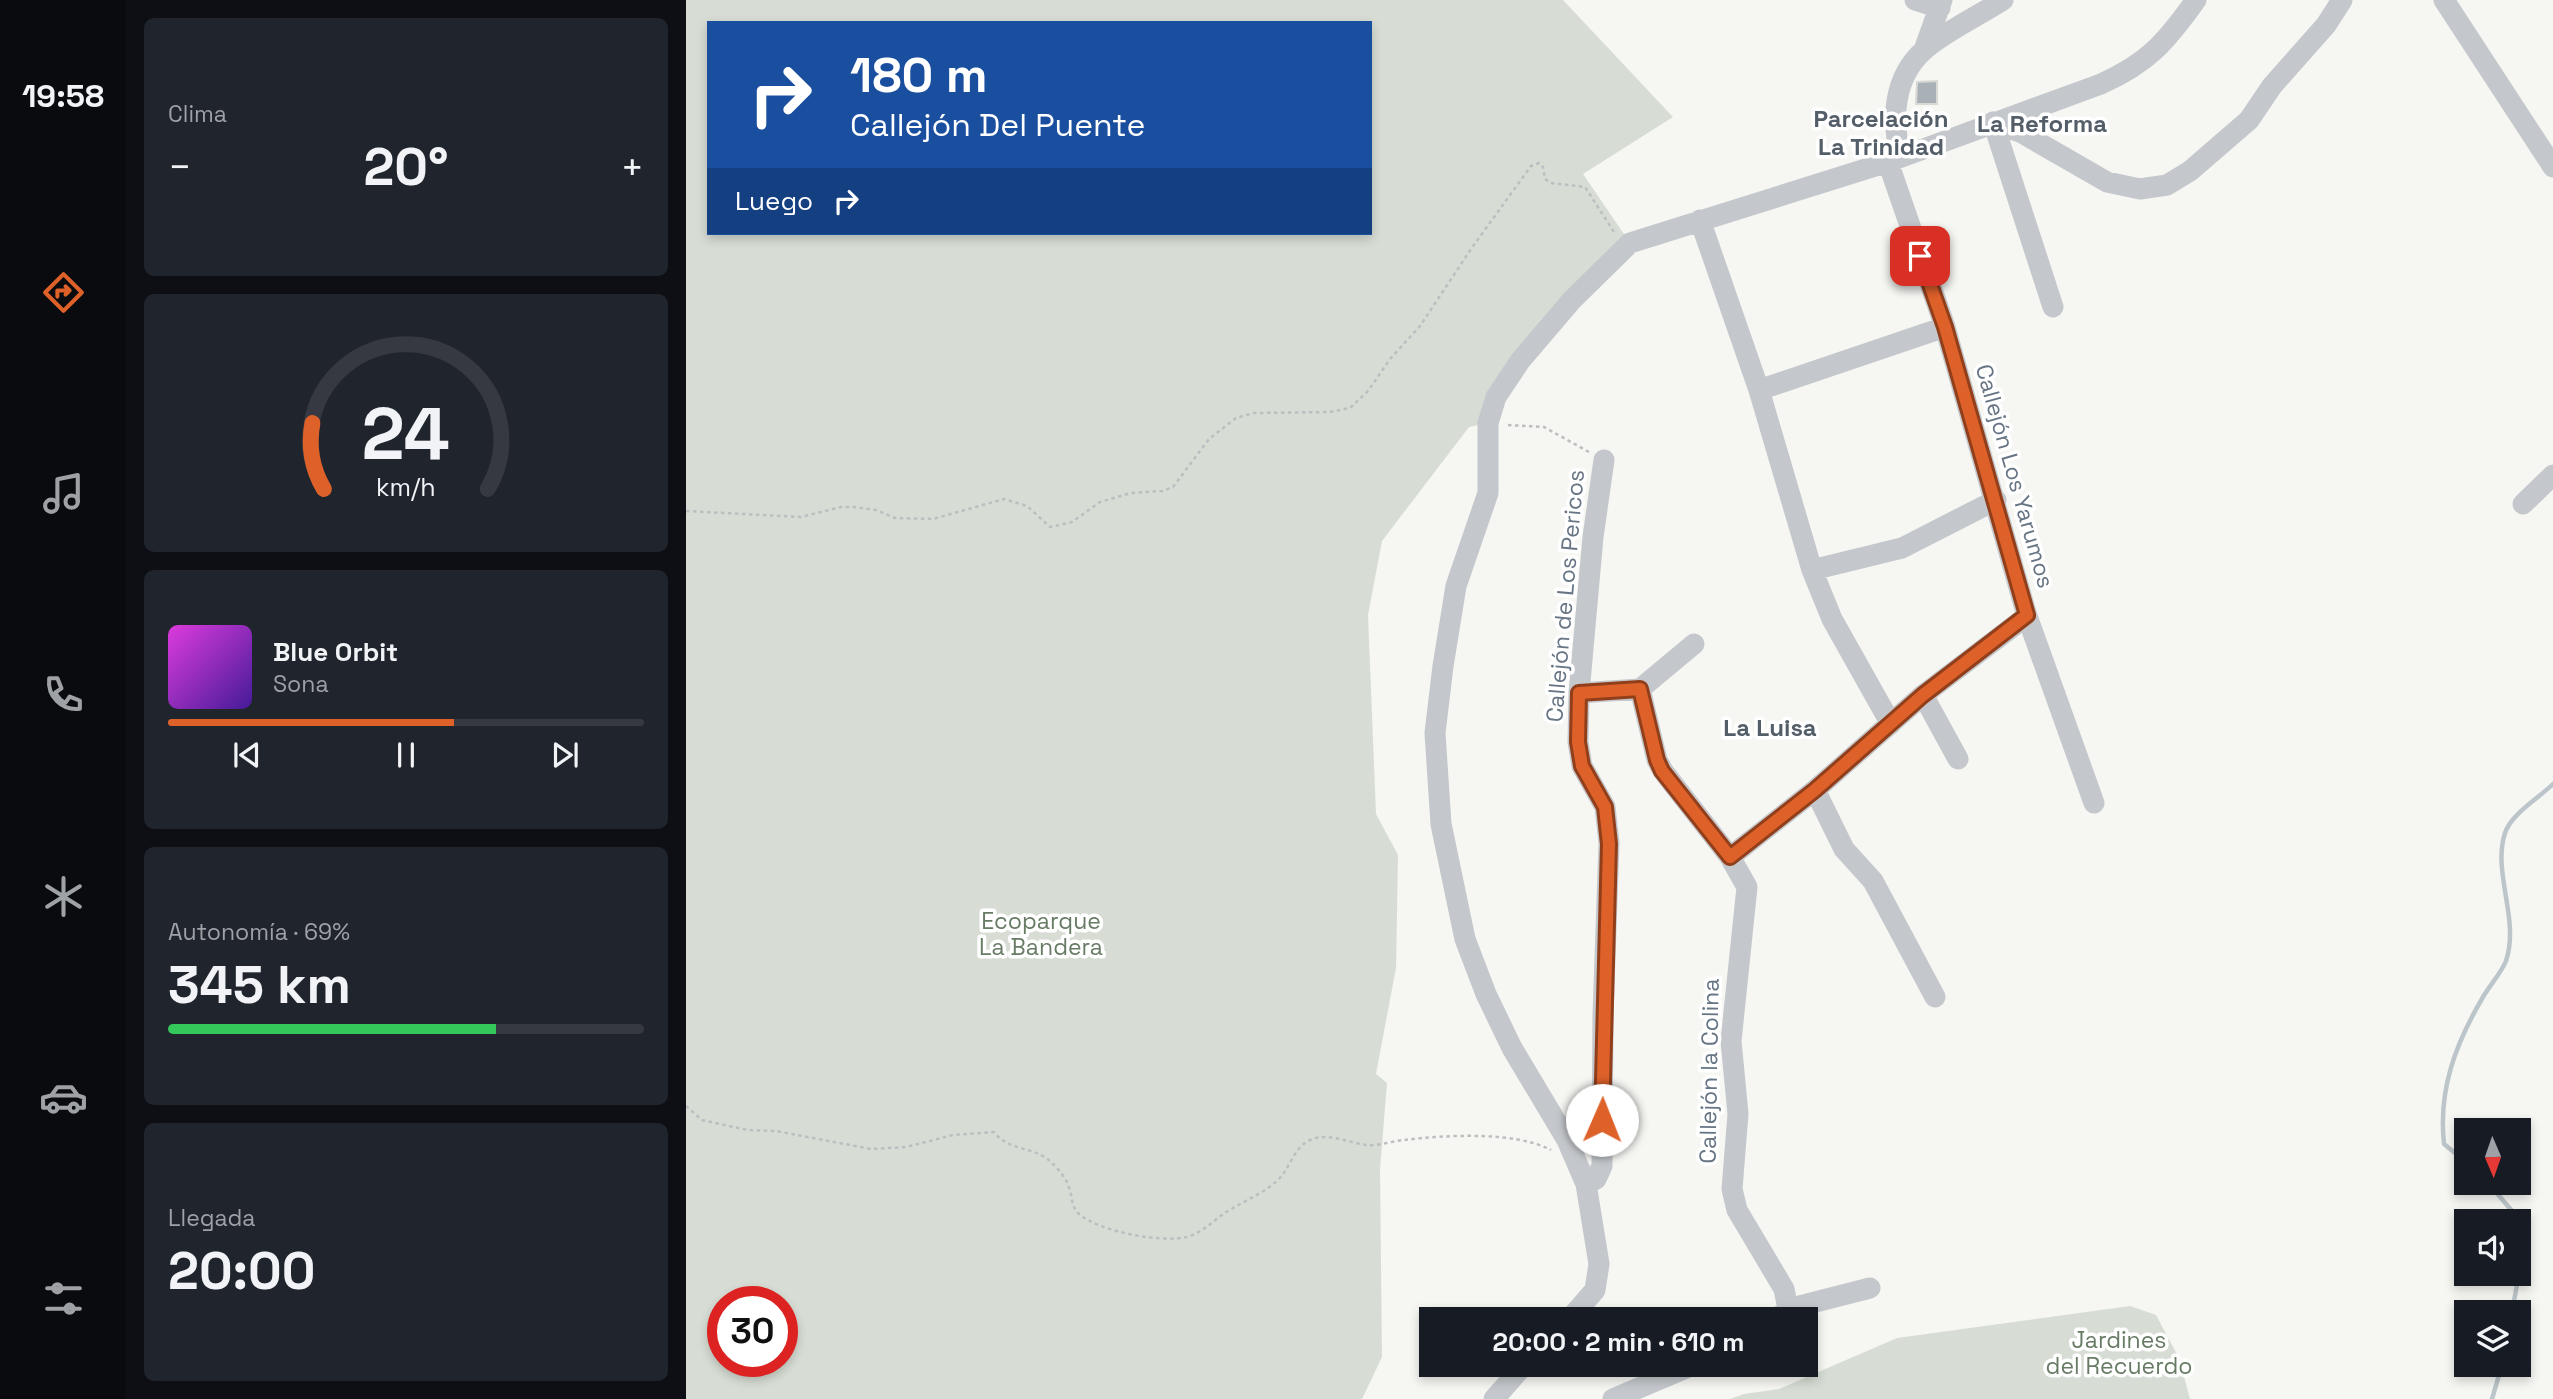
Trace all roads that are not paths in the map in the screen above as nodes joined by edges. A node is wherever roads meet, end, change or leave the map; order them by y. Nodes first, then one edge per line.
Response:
1 (1915, 0) edge
2 (2004, 0) edge
3 (2196, 0) edge
4 (2342, 0) edge
5 (2444, 0) edge
6 (1941, 4) edge
7 (1924, 50) junction
8 (1993, 122) junction
9 (1895, 159) junction
10 (2553, 167) edge
11 (1700, 220) junction
12 (2053, 307) dead end
13 (1945, 327) junction
14 (1759, 390) junction
15 (1604, 460) road end
16 (2553, 475) edge
17 (1996, 500) junction
18 (2523, 504) dead end
19 (1812, 570) junction
20 (2027, 615) junction
21 (1694, 644) dead end
22 (1640, 689) junction
23 (1579, 693) junction
24 (1923, 695) junction
25 (1891, 724) junction
26 (1958, 759) dead end
27 (1815, 790) junction
28 (2094, 803) dead end
29 (1730, 857) junction
30 (1935, 997) dead end
31 (1586, 1184) junction
32 (1870, 1288) dead end
33 (1580, 1307) edge
34 (1783, 1307) edge
35 (1806, 1307) edge
36 (1513, 1377) edge
37 (1665, 1377) edge
38 (1494, 1399) edge
39 (1613, 1399) edge

1 - 6 street
2 - 7 street
3 - 8 street
4 - 8 street
5 - 10 street
6 - 7 street
7 - 9 street, Callejón Los Yarumos
8 - 9 street
8 - 12 street
9 - 11 street
9 - 13 street, Callejón Los Yarumos
11 - 14 street
11 - 31 street
13 - 14 street
13 - 17 street, Callejón Los Yarumos
14 - 19 street
15 - 23 street, Callejón de Los Pericos
16 - 18 street
17 - 19 street
17 - 20 street, Callejón Los Yarumos
19 - 25 street
20 - 24 street
20 - 28 street, Callejón Los Yarumos
21 - 22 street
22 - 23 street
22 - 29 street, Callejón la Colina
23 - 31 street, Callejón de Los Pericos
24 - 25 street
24 - 26 street
25 - 27 street
27 - 29 street
27 - 30 street
29 - 34 street, Callejón la Colina
31 - 33 street
32 - 35 street
36 - 38 street
37 - 39 street

